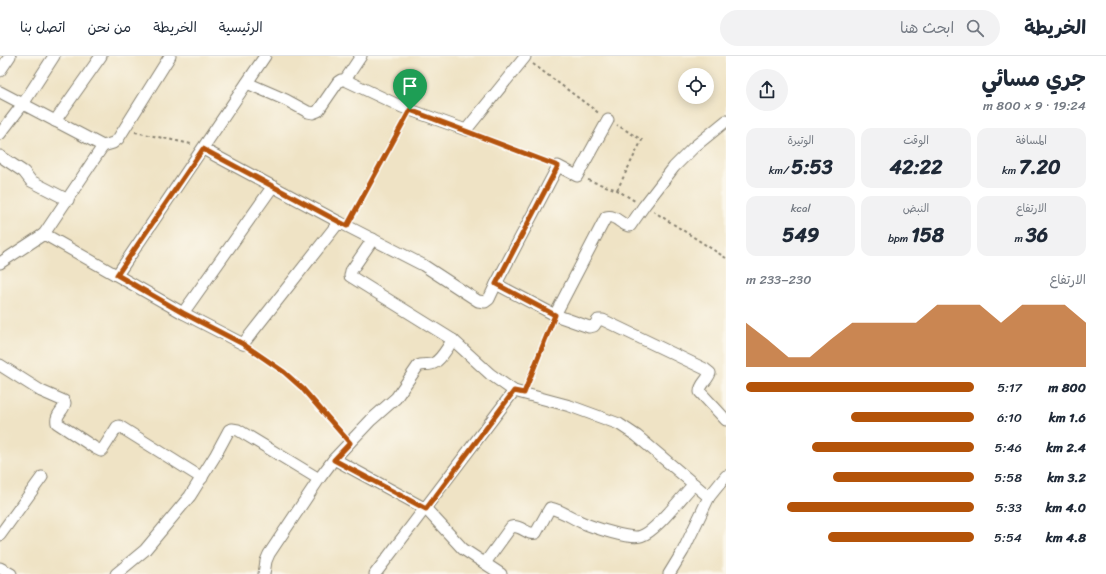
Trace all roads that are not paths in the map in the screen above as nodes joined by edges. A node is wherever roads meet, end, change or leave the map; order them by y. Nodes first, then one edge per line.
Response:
1 (10, 56) edge
2 (54, 56) edge
3 (101, 56) edge
4 (170, 56) edge
5 (265, 56) edge
6 (361, 56) edge
7 (525, 57) road end
8 (0, 71) edge
9 (346, 80) junction
10 (246, 83) junction
11 (0, 92) edge
12 (23, 104) junction
13 (608, 120) road end
14 (55, 121) junction
15 (726, 121) edge
16 (0, 134) edge
17 (103, 146) junction
18 (203, 149) junction
19 (0, 156) edge
20 (273, 186) junction
21 (68, 200) junction
22 (343, 224) junction
23 (44, 234) junction
24 (373, 239) junction
25 (0, 263) edge
26 (117, 275) junction
27 (496, 284) junction
28 (183, 313) junction
29 (555, 315) junction
30 (453, 340) junction
31 (0, 365) edge
32 (519, 392) junction
33 (726, 420) edge
34 (334, 460) junction
35 (726, 476) edge
36 (42, 477) dead end
37 (202, 478) junction
38 (319, 479) junction
39 (694, 484) junction
40 (709, 497) junction
41 (426, 509) junction
42 (0, 536) edge
43 (485, 563) junction
44 (0, 568) edge
45 (496, 573) edge
46 (11, 574) edge
47 (116, 574) edge
48 (264, 574) edge
49 (375, 574) edge
50 (669, 574) edge

1 - 8 street
2 - 12 street
3 - 14 street
4 - 17 street
5 - 10 street
6 - 9 street
7 - 9 street
9 - 10 street
10 - 18 street
11 - 12 street
12 - 14 street
12 - 16 street
13 - 27 street
14 - 17 street
15 - 29 street
17 - 21 street
18 - 20 street
18 - 26 street
19 - 21 street
20 - 22 street
20 - 28 street
21 - 23 street
22 - 24 street
22 - 28 street
23 - 25 street
23 - 26 street
24 - 27 street
24 - 30 street
26 - 28 street
27 - 29 street
29 - 33 street
30 - 32 street
30 - 34 street
31 - 37 street
32 - 39 street
32 - 41 street
34 - 38 street
34 - 41 street
35 - 40 street
36 - 42 street
37 - 38 street
37 - 47 street
38 - 48 street
39 - 40 street
39 - 43 street
40 - 50 street
41 - 43 street
41 - 49 street
43 - 45 street
44 - 46 street

